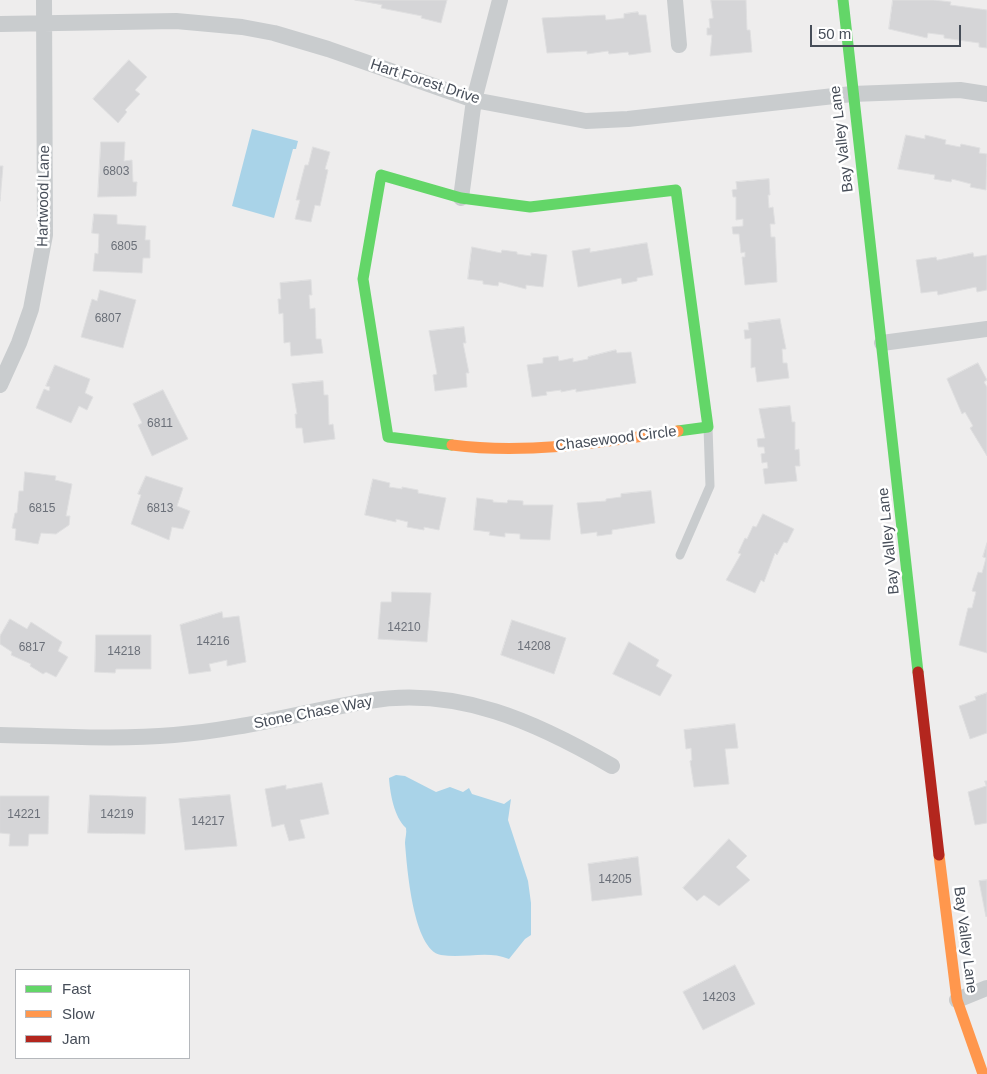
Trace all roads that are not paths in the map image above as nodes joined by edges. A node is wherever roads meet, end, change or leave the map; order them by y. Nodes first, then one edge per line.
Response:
1 (44, 0) edge
2 (500, 0) edge
3 (675, 0) edge
4 (843, 0) edge
5 (44, 23) junction
6 (0, 24) edge
7 (679, 45) dead end
8 (852, 94) junction
9 (987, 94) edge
10 (474, 100) junction
11 (461, 198) junction
12 (987, 329) edge
13 (882, 342) junction
14 (0, 385) edge
15 (708, 427) junction
16 (680, 556) dead end
17 (0, 735) edge
18 (612, 766) dead end
19 (987, 988) edge
20 (957, 1000) junction
21 (983, 1074) edge

1 - 5 street, Hartwood Lane
2 - 10 street
3 - 7 street
4 - 8 street, Bay Valley Lane
5 - 6 street, Hart Forest Drive
5 - 10 street, Hart Forest Drive
5 - 14 street, Hartwood Lane
8 - 9 street, Hart Forest Drive
8 - 10 street, Hart Forest Drive
8 - 13 street, Bay Valley Lane
10 - 11 street
11 - 15 street, Chasewood Circle
11 - 15 street, Chasewood Circle
12 - 13 street
13 - 20 street, Bay Valley Lane
15 - 16 lane
17 - 18 street, Stone Chase Way
19 - 20 street
20 - 21 street, Bay Valley Lane

